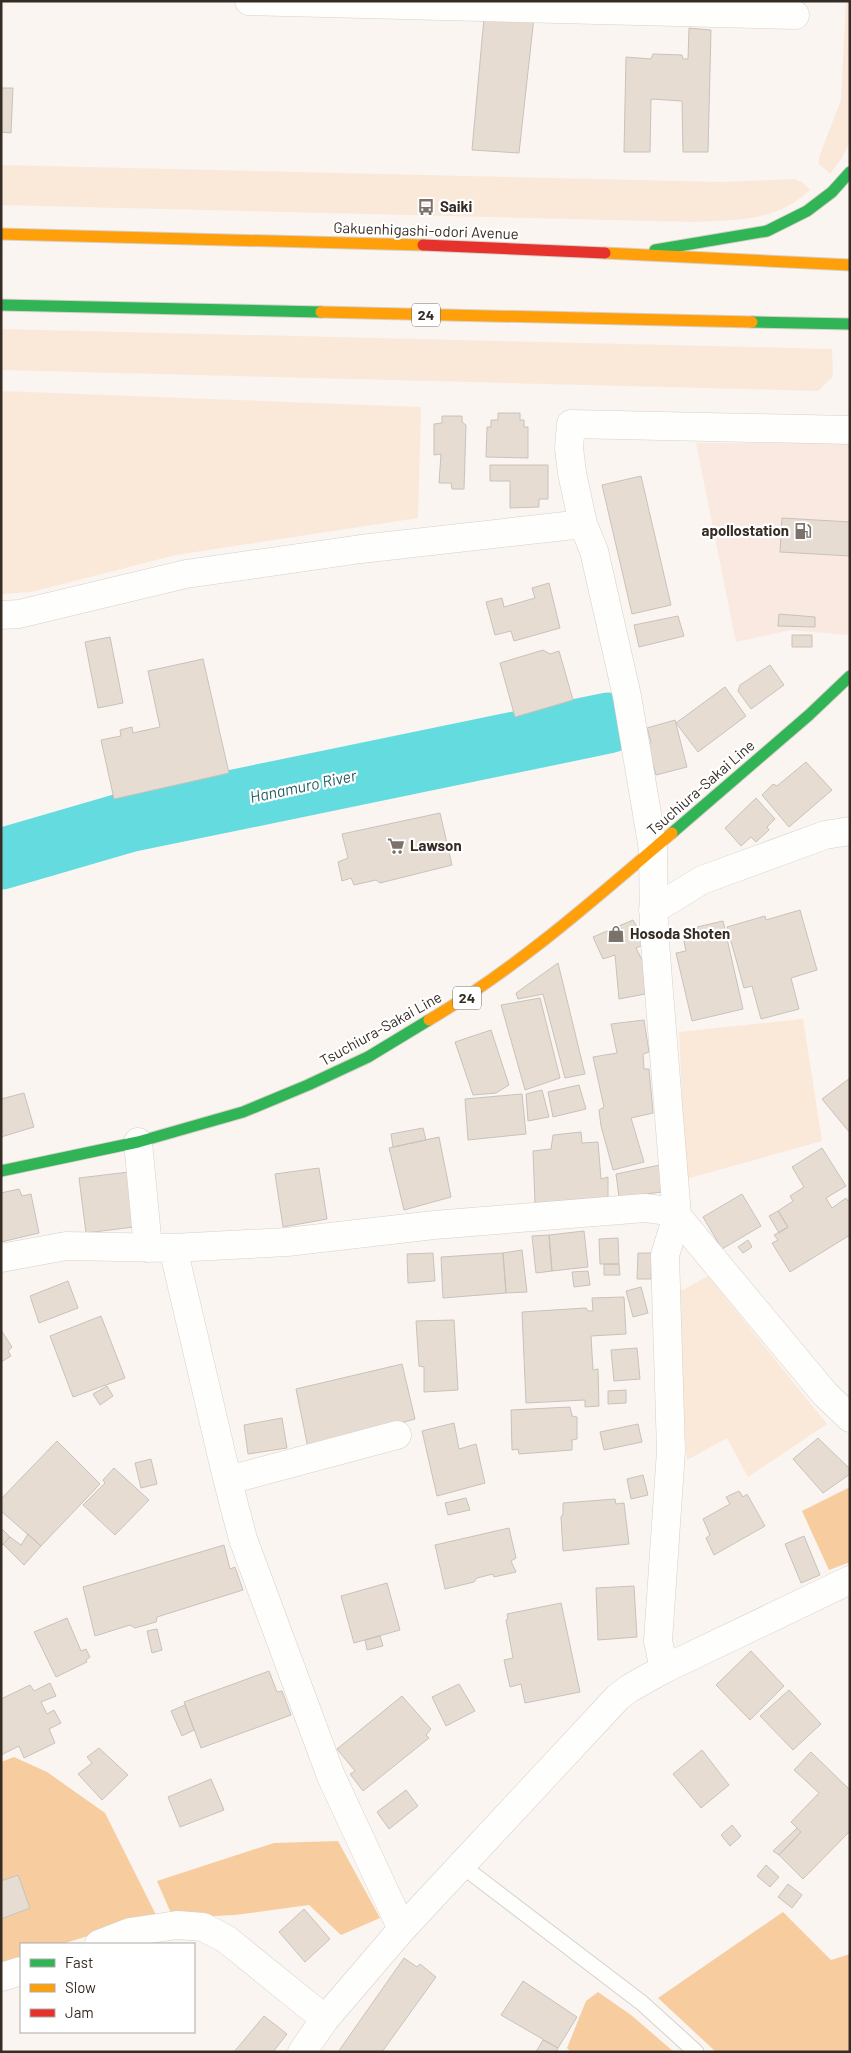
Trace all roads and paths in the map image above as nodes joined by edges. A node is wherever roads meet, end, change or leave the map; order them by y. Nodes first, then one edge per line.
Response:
1 (249, 1) edge
2 (334, 2) edge
3 (690, 7) edge
4 (795, 14) dead end
5 (850, 172) edge
6 (1, 234) edge
7 (626, 254) junction
8 (850, 265) edge
9 (1, 305) edge
10 (850, 324) edge
11 (850, 430) edge
12 (583, 524) junction
13 (1, 614) edge
14 (850, 676) edge
15 (850, 831) edge
16 (653, 849) junction
17 (654, 910) junction
18 (138, 1142) junction
19 (1, 1171) edge
20 (677, 1216) junction
21 (161, 1248) junction
22 (1, 1258) edge
23 (850, 1418) edge
24 (396, 1435) dead end
25 (227, 1478) junction
26 (850, 1580) edge
27 (664, 1669) junction
28 (460, 1865) junction
29 (402, 1929) junction
30 (102, 1943) edge
31 (20, 1971) edge
32 (1, 1977) edge
33 (325, 2019) junction
34 (302, 2052) edge
35 (696, 2052) edge

1 - 2 street
2 - 3 street
3 - 4 street
5 - 7 main road
6 - 7 main road, Gakuenhigashi-odori Avenue
7 - 8 main road, Gakuenhigashi-odori Avenue
9 - 10 main road, 24
11 - 12 street
12 - 13 street
12 - 16 street
14 - 16 main road, Tsuchiura-Sakai Line / 24
15 - 17 street
16 - 17 street
16 - 18 main road, Tsuchiura-Sakai Line / 24
17 - 20 street
18 - 19 main road, Tsuchiura-Sakai Line / 24
18 - 21 street
20 - 21 street
20 - 23 street
20 - 27 street
21 - 22 street
21 - 25 street
24 - 25 street
25 - 29 street
26 - 27 street
27 - 28 street
28 - 29 street
28 - 35 lane
29 - 33 street
30 - 33 street
31 - 32 street
33 - 34 street

